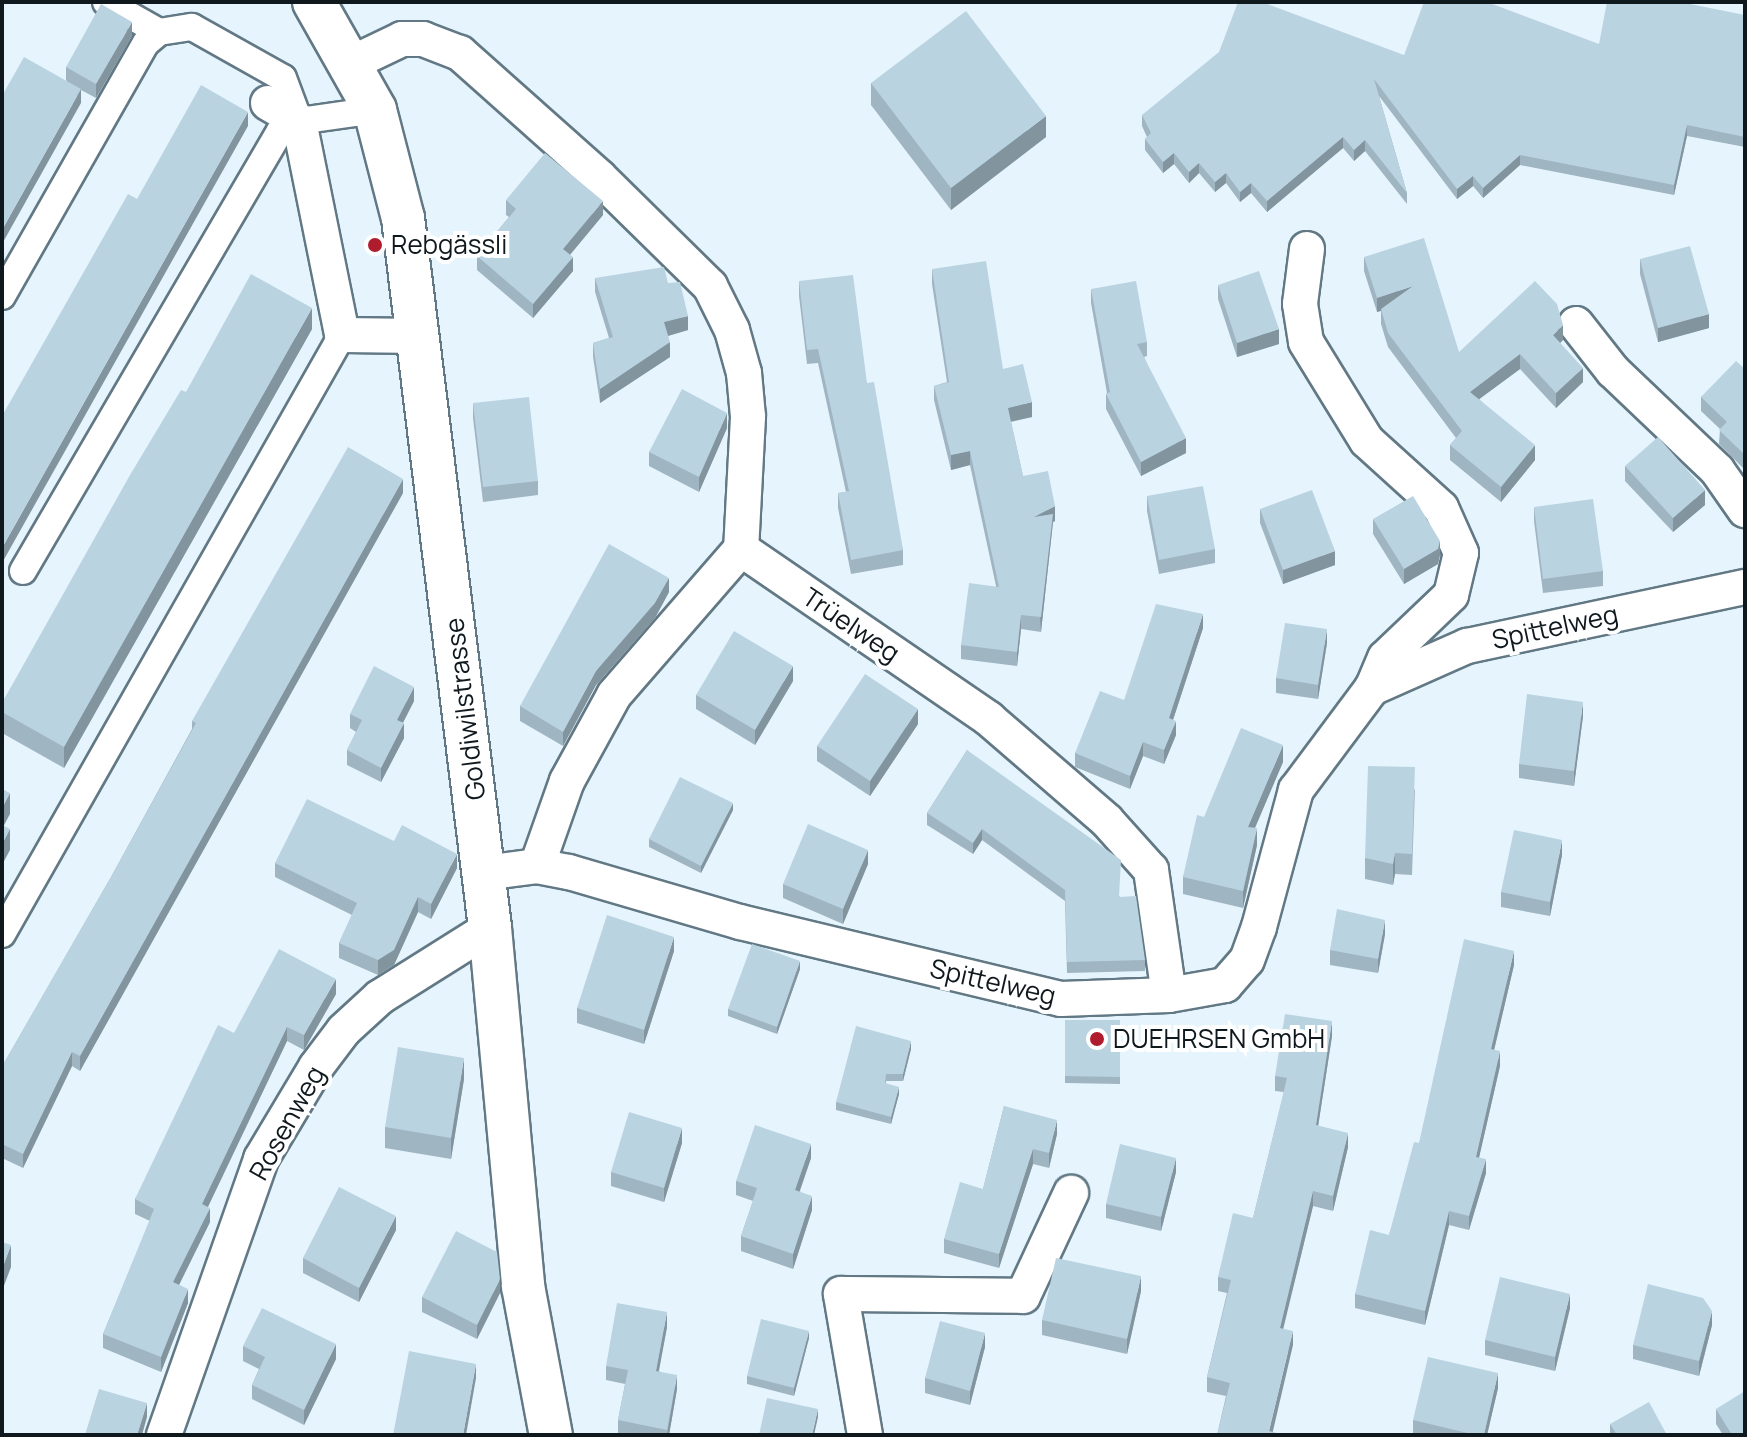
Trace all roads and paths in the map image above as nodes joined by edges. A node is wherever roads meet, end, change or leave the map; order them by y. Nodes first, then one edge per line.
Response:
1 (106, 2) edge
2 (314, 2) edge
3 (159, 32) junction
4 (352, 63) junction
5 (268, 103) dead end
6 (375, 110) junction
7 (299, 121) junction
8 (1307, 249) dead end
9 (2, 296) edge
10 (1576, 324) dead end
11 (342, 335) junction
12 (421, 336) junction
13 (1745, 510) edge
14 (741, 549) junction
15 (23, 571) dead end
16 (1745, 587) edge
17 (1372, 688) junction
18 (537, 866) junction
19 (484, 873) junction
20 (490, 928) junction
21 (2, 934) edge
22 (1169, 995) junction
23 (1071, 1193) dead end
24 (164, 1435) edge
25 (551, 1435) edge
26 (865, 1435) edge

1 - 3 street
2 - 4 street, Goldiwilstrasse
3 - 7 street
3 - 9 street
4 - 6 street, Goldiwilstrasse
4 - 14 street
5 - 7 street
6 - 7 street
6 - 12 street, Goldiwilstrasse
7 - 11 street
7 - 15 street
8 - 17 street, Spittelweg
10 - 13 street
11 - 12 street
11 - 21 street
12 - 19 street, Goldiwilstrasse
14 - 18 street
14 - 22 street, Trüelweg
16 - 17 street, Spittelweg
17 - 22 street, Spittelweg
18 - 19 street, Spittelweg
18 - 22 street, Spittelweg
19 - 20 street, Goldiwilstrasse
20 - 24 street, Rosenweg
20 - 25 street, Goldiwilstrasse
23 - 26 street

